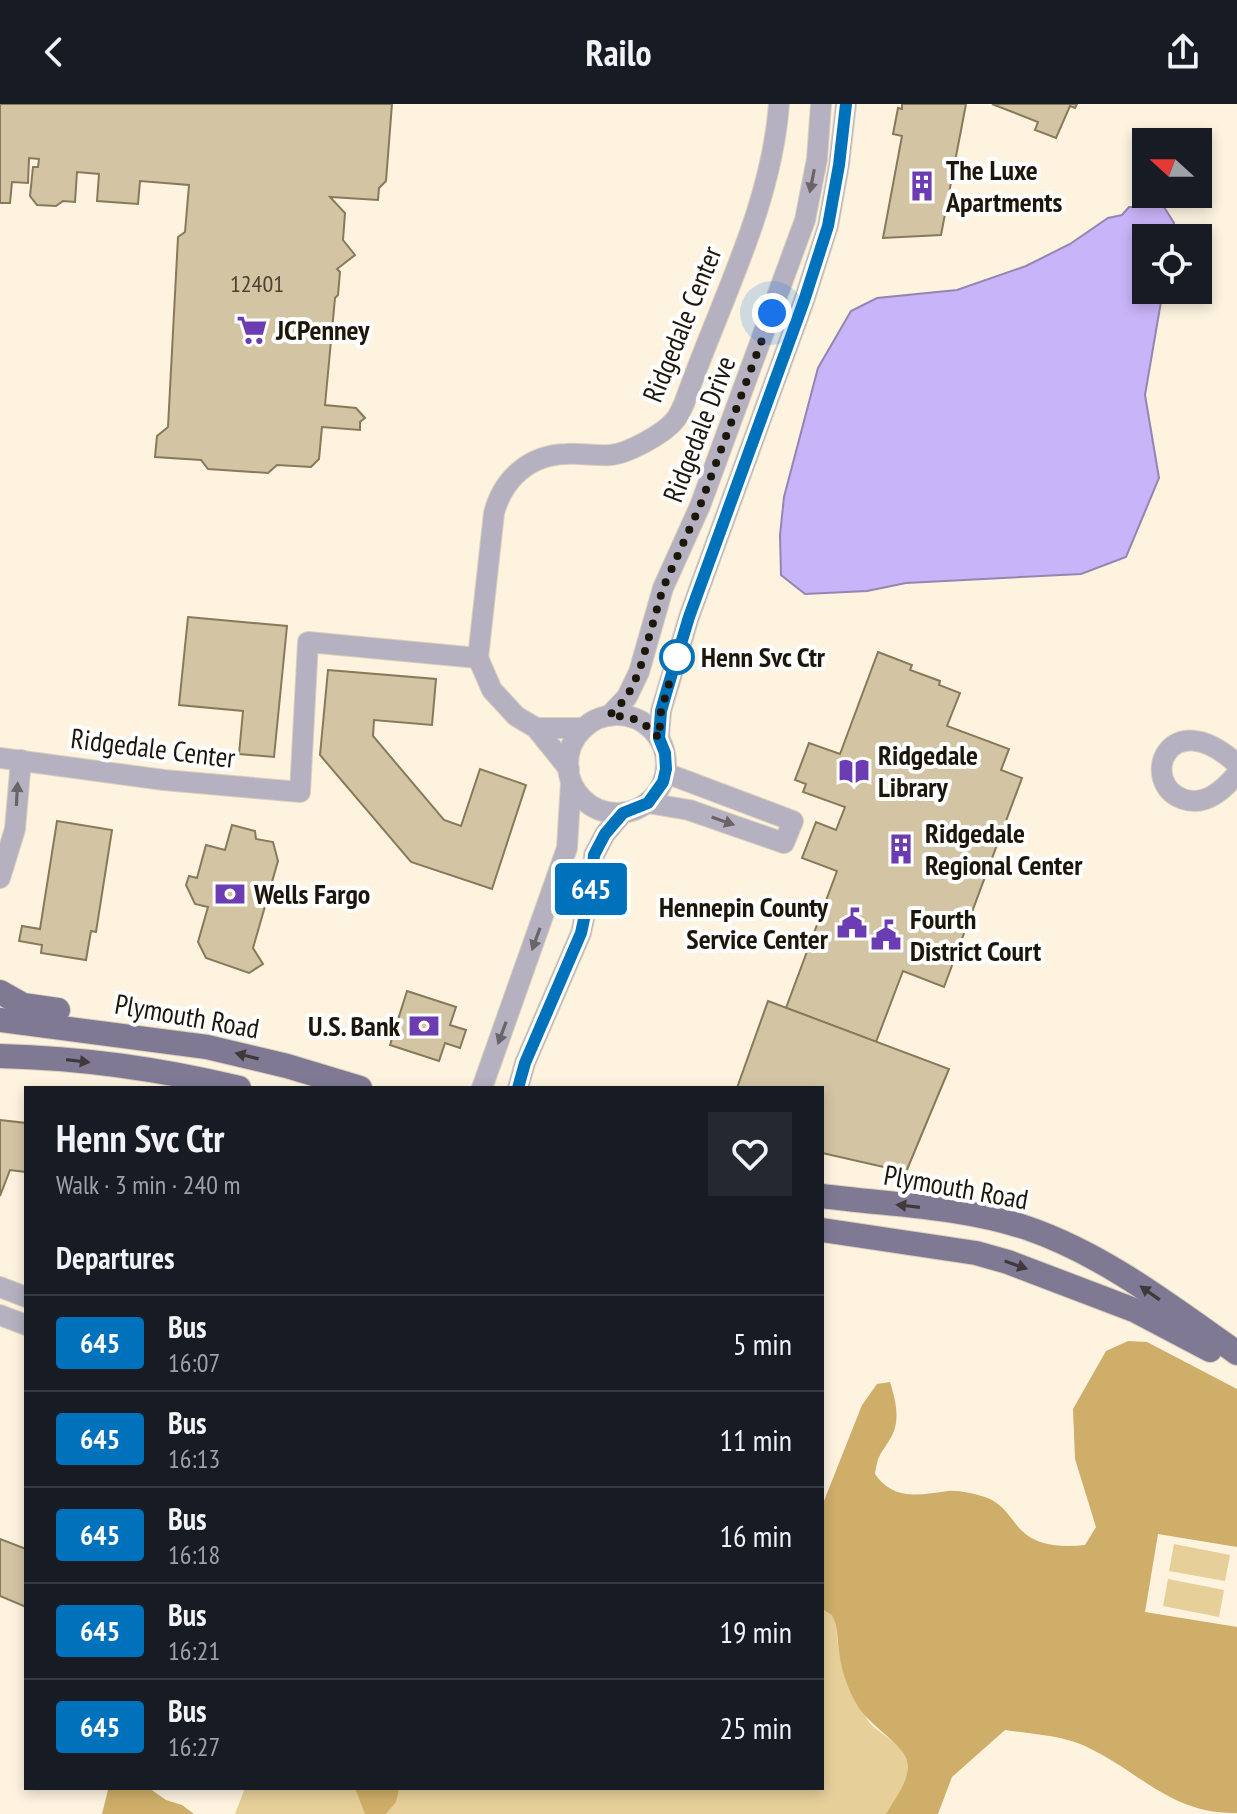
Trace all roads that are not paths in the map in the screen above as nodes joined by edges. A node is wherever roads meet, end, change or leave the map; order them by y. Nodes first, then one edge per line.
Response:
1 (779, 104) edge
2 (821, 104) edge
3 (846, 104) edge
4 (478, 658) junction
5 (609, 716) junction
6 (536, 728) junction
7 (584, 728) junction
8 (659, 738) junction
9 (10, 759) edge
10 (1237, 764) edge
11 (666, 769) junction
12 (1237, 774) edge
13 (570, 776) junction
14 (648, 803) junction
15 (623, 813) junction
16 (0, 878) edge
17 (0, 992) edge
18 (0, 1020) edge
19 (207, 1047) junction
20 (0, 1056) edge
21 (228, 1086) edge
22 (353, 1086) edge
23 (483, 1086) edge
24 (519, 1086) edge
25 (824, 1196) edge
26 (948, 1212) junction
27 (824, 1230) edge
28 (940, 1248) junction
29 (0, 1287) edge
30 (24, 1296) edge
31 (0, 1315) edge
32 (24, 1324) edge
33 (1237, 1353) edge
34 (1237, 1365) edge

1 - 4 street, Ridgedale Center
2 -> 5 street, Ridgedale Drive
3 - 8 street, Ridgedale Drive
4 - 6 street
4 - 9 street, Ridgedale Center
5 - 7 street
5 - 8 street
6 - 7 street
6 - 13 street
7 - 13 street
8 - 11 street
16 -> 9 street
10 - 12 street
11 - 14 street
14 -> 11 street
13 - 15 street
13 -> 23 street
14 - 15 street
15 - 24 street
17 - 19 main road
18 - 19 main road, Plymouth Road
22 -> 19 main road, Plymouth Road
20 -> 21 main road
26 -> 25 main road, Plymouth Road
26 - 28 main road
33 -> 26 main road, Plymouth Road
27 - 28 main road
28 -> 34 main road
29 - 30 street
31 - 32 street

